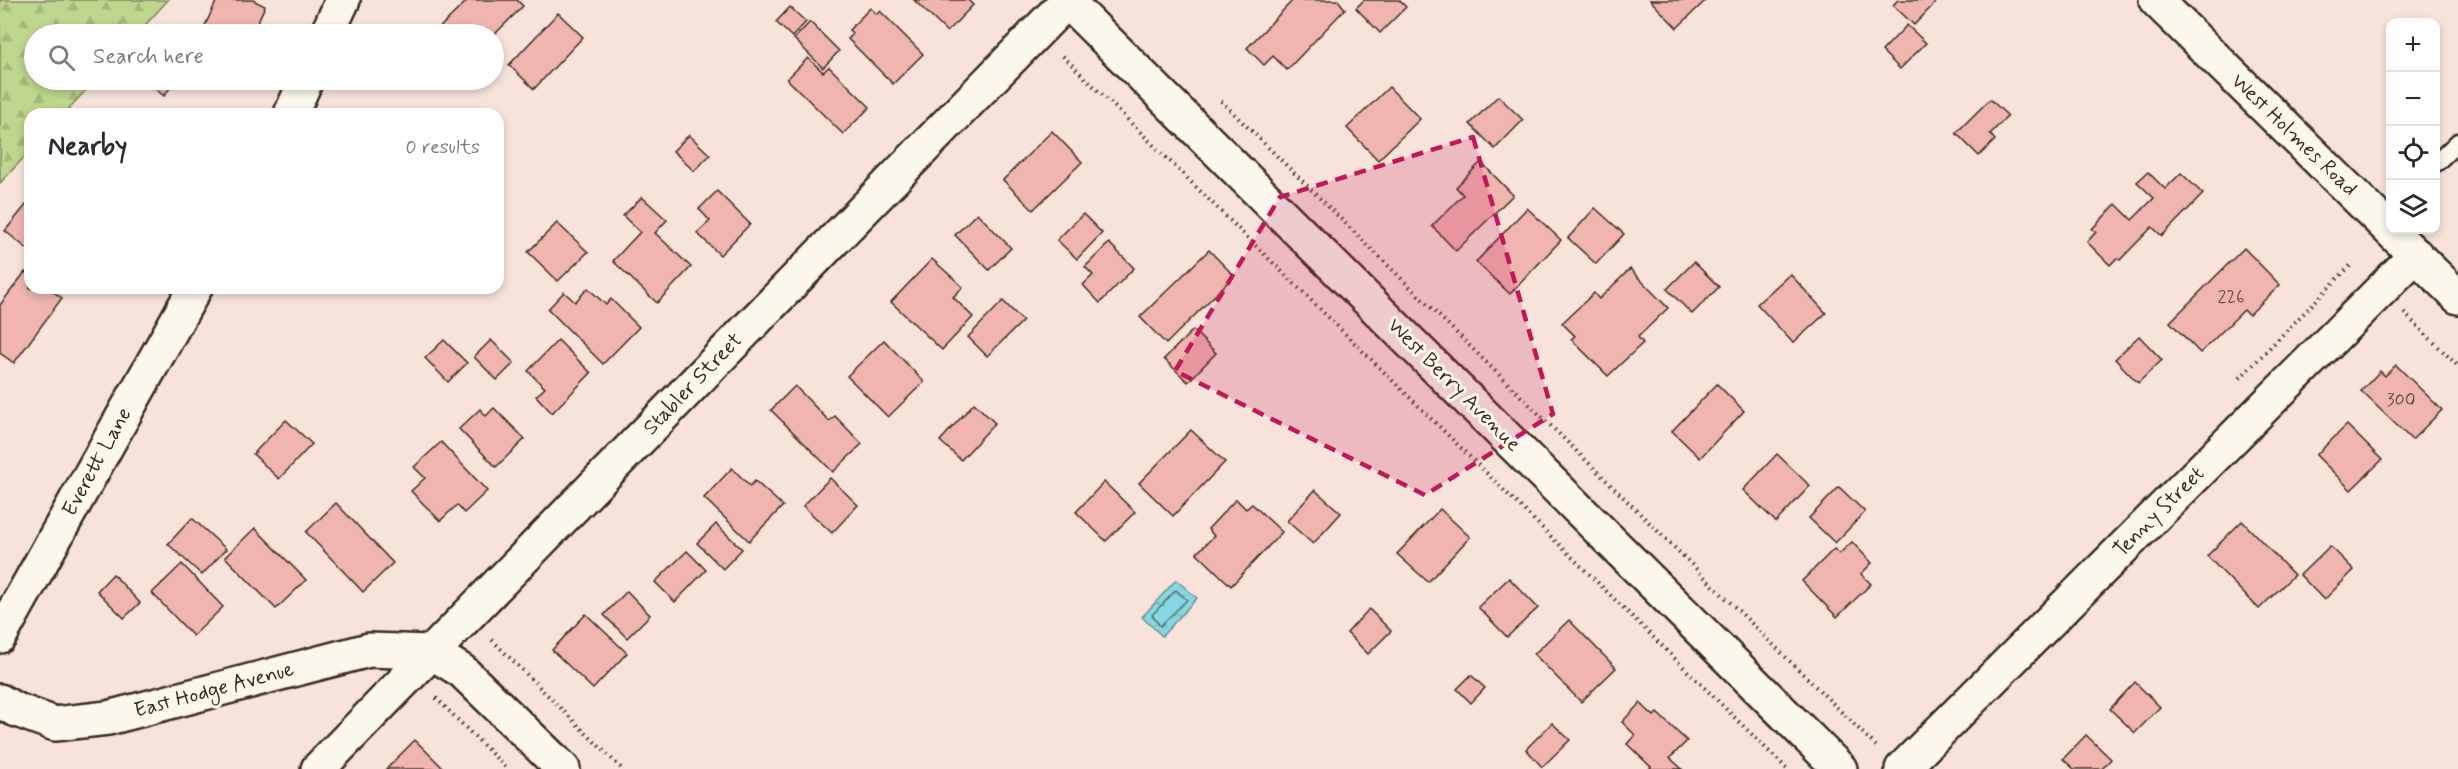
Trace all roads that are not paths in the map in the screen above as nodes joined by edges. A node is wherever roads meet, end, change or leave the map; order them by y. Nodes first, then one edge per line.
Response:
1 (343, 0) edge
2 (1067, 0) edge
3 (2156, 0) edge
4 (332, 24) edge
5 (302, 90) edge
6 (294, 108) edge
7 (2458, 142) edge
8 (2440, 159) edge
9 (2386, 214) edge
10 (2401, 234) edge
11 (2416, 255) junction
12 (192, 294) edge
13 (2458, 297) edge
14 (0, 636) edge
15 (431, 652) junction
16 (0, 701) edge
17 (1890, 759) edge
18 (318, 769) edge
19 (563, 769) edge
20 (1840, 769) edge

1 - 4 street
2 - 15 street, Stabler Street
2 - 20 street, West Berry Avenue
3 - 9 street, West Holmes Road
5 - 6 street
7 - 8 lane
10 - 11 street, West Holmes Road
11 - 13 street, West Holmes Road
11 - 17 street, Tenny Street
12 - 14 street, Everett Lane
15 - 16 street, East Hodge Avenue
15 - 18 street, Stabler Street
15 - 19 street

